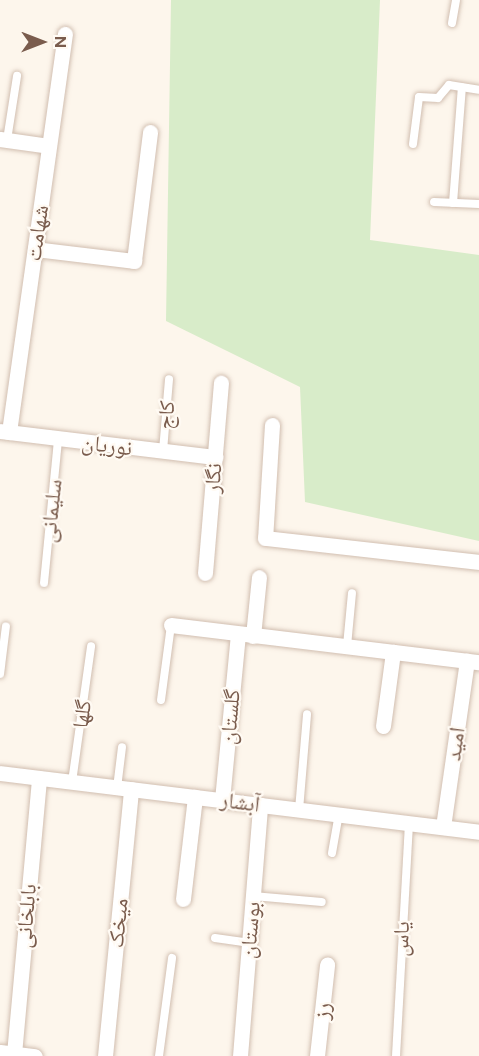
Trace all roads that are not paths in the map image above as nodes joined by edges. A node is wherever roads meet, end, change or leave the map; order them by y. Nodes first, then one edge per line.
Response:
1 (456, 0) edge
2 (452, 23) dead end
3 (65, 34) dead end
4 (17, 76) dead end
5 (462, 87) junction
6 (479, 90) edge
7 (150, 132) dead end
8 (3, 139) edge
9 (413, 144) dead end
10 (50, 146) junction
11 (434, 202) dead end
12 (453, 203) junction
13 (479, 204) edge
14 (35, 249) junction
15 (169, 379) dead end
16 (221, 383) dead end
17 (272, 424) dead end
18 (5, 431) edge
19 (58, 439) junction
20 (164, 451) junction
21 (215, 457) junction
22 (479, 562) edge
23 (205, 573) dead end
24 (258, 577) dead end
25 (44, 583) dead end
26 (352, 593) dead end
27 (171, 625) joint
28 (6, 626) dead end
29 (246, 635) junction
30 (91, 646) dead end
31 (347, 646) junction
32 (393, 652) junction
33 (473, 661) edge
34 (0, 674) edge
35 (161, 700) dead end
36 (307, 714) dead end
37 (383, 726) dead end
38 (122, 747) dead end
39 (0, 773) edge
40 (39, 778) junction
41 (72, 782) junction
42 (124, 788) junction
43 (195, 797) junction
44 (222, 801) junction
45 (260, 805) junction
46 (299, 810) junction
47 (339, 815) junction
48 (409, 823) junction
49 (443, 827) junction
50 (479, 832) edge
51 (332, 853) dead end
52 (253, 896) junction
53 (183, 899) dead end
54 (322, 902) dead end
55 (214, 938) dead end
56 (249, 943) junction
57 (172, 958) dead end
58 (327, 965) dead end
59 (19, 1054) edge
60 (105, 1056) edge
61 (159, 1056) edge
62 (240, 1056) edge
63 (317, 1056) edge
64 (396, 1056) edge

1 - 2 lane
3 - 10 street, شهامت
4 - 8 lane
5 - 6 lane
5 - 9 lane
5 - 12 lane
7 - 14 street
8 - 10 street
10 - 14 street, شهامت
11 - 12 lane
12 - 13 lane
14 - 18 street, شهامت
15 - 20 lane, کاج
16 - 21 street, نگار
17 - 22 street
18 - 19 street, نوریان
19 - 20 street, نوریان
19 - 25 lane, سلیمانی
20 - 21 street, نوریان
21 - 23 street, نگار
24 - 29 street, گلستان
26 - 31 lane
27 - 29 street
27 - 35 lane
28 - 34 lane
29 - 31 street
29 - 44 street, گلستان
30 - 41 lane, گلها
31 - 32 street
32 - 33 street
32 - 37 street
33 - 49 street, امید
36 - 46 lane
38 - 42 lane
39 - 40 street, آبشار
40 - 41 street, آبشار
40 - 59 street, بابلخانی
41 - 42 street, آبشار
42 - 43 street, آبشار
42 - 60 street, میخک
43 - 44 street, آبشار
43 - 53 street
44 - 45 street, آبشار
45 - 46 street, آبشار
45 - 52 street, بوستان
46 - 47 street, آبشار
47 - 48 street, آبشار
47 - 51 lane
48 - 49 street, آبشار
48 - 64 lane, یاس
49 - 50 street, آبشار
52 - 54 lane
52 - 56 street, بوستان
55 - 56 lane
56 - 62 street, بوستان
57 - 61 lane
58 - 63 street, رز

